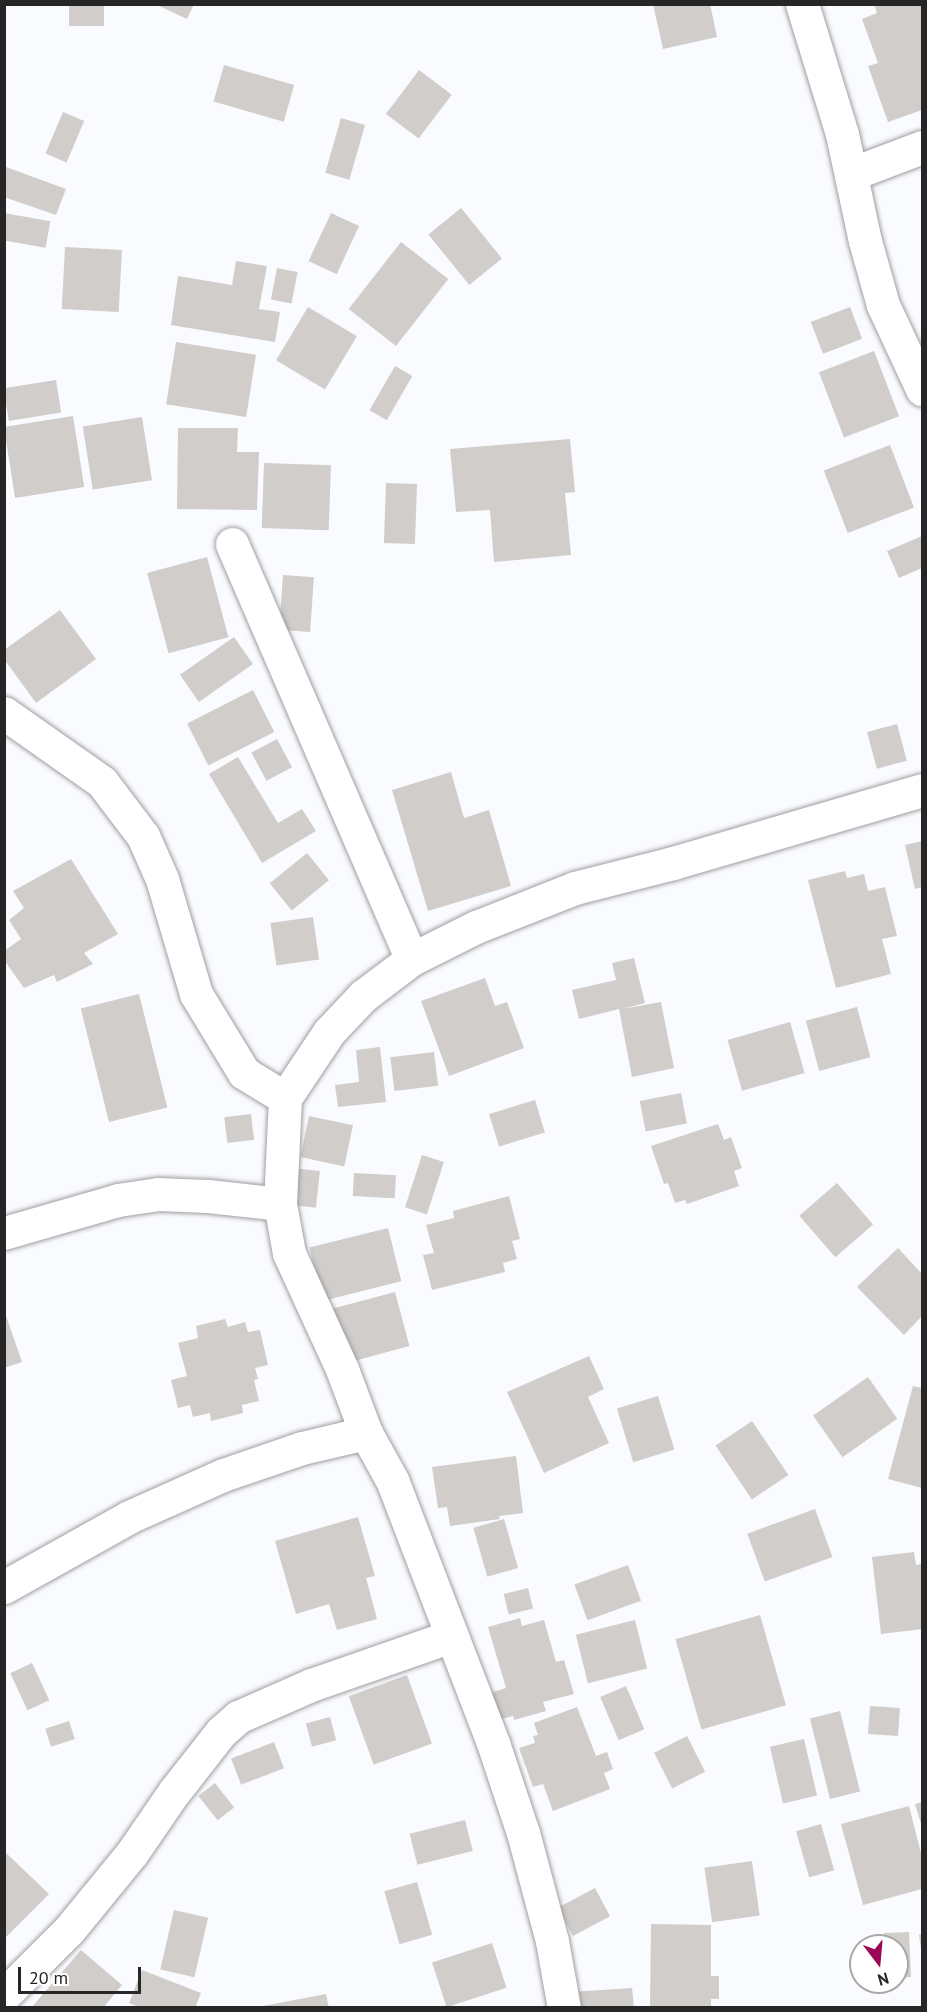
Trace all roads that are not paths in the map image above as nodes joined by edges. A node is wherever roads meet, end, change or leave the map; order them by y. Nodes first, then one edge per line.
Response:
1 (802, 4) edge
2 (922, 147) edge
3 (851, 174) junction
4 (922, 389) edge
5 (232, 544) dead end
6 (5, 715) edge
7 (922, 790) edge
8 (412, 959) junction
9 (285, 1098) junction
10 (280, 1204) junction
11 (4, 1233) edge
12 (366, 1433) junction
13 (4, 1587) edge
14 (452, 1636) junction
15 (4, 1995) edge
16 (564, 2007) edge

1 - 3 street
2 - 3 street
3 - 4 street
5 - 8 street
6 - 9 street
7 - 8 street
8 - 9 street
9 - 10 street
10 - 11 street
10 - 12 street
12 - 13 street
12 - 14 street
14 - 15 street
14 - 16 street

